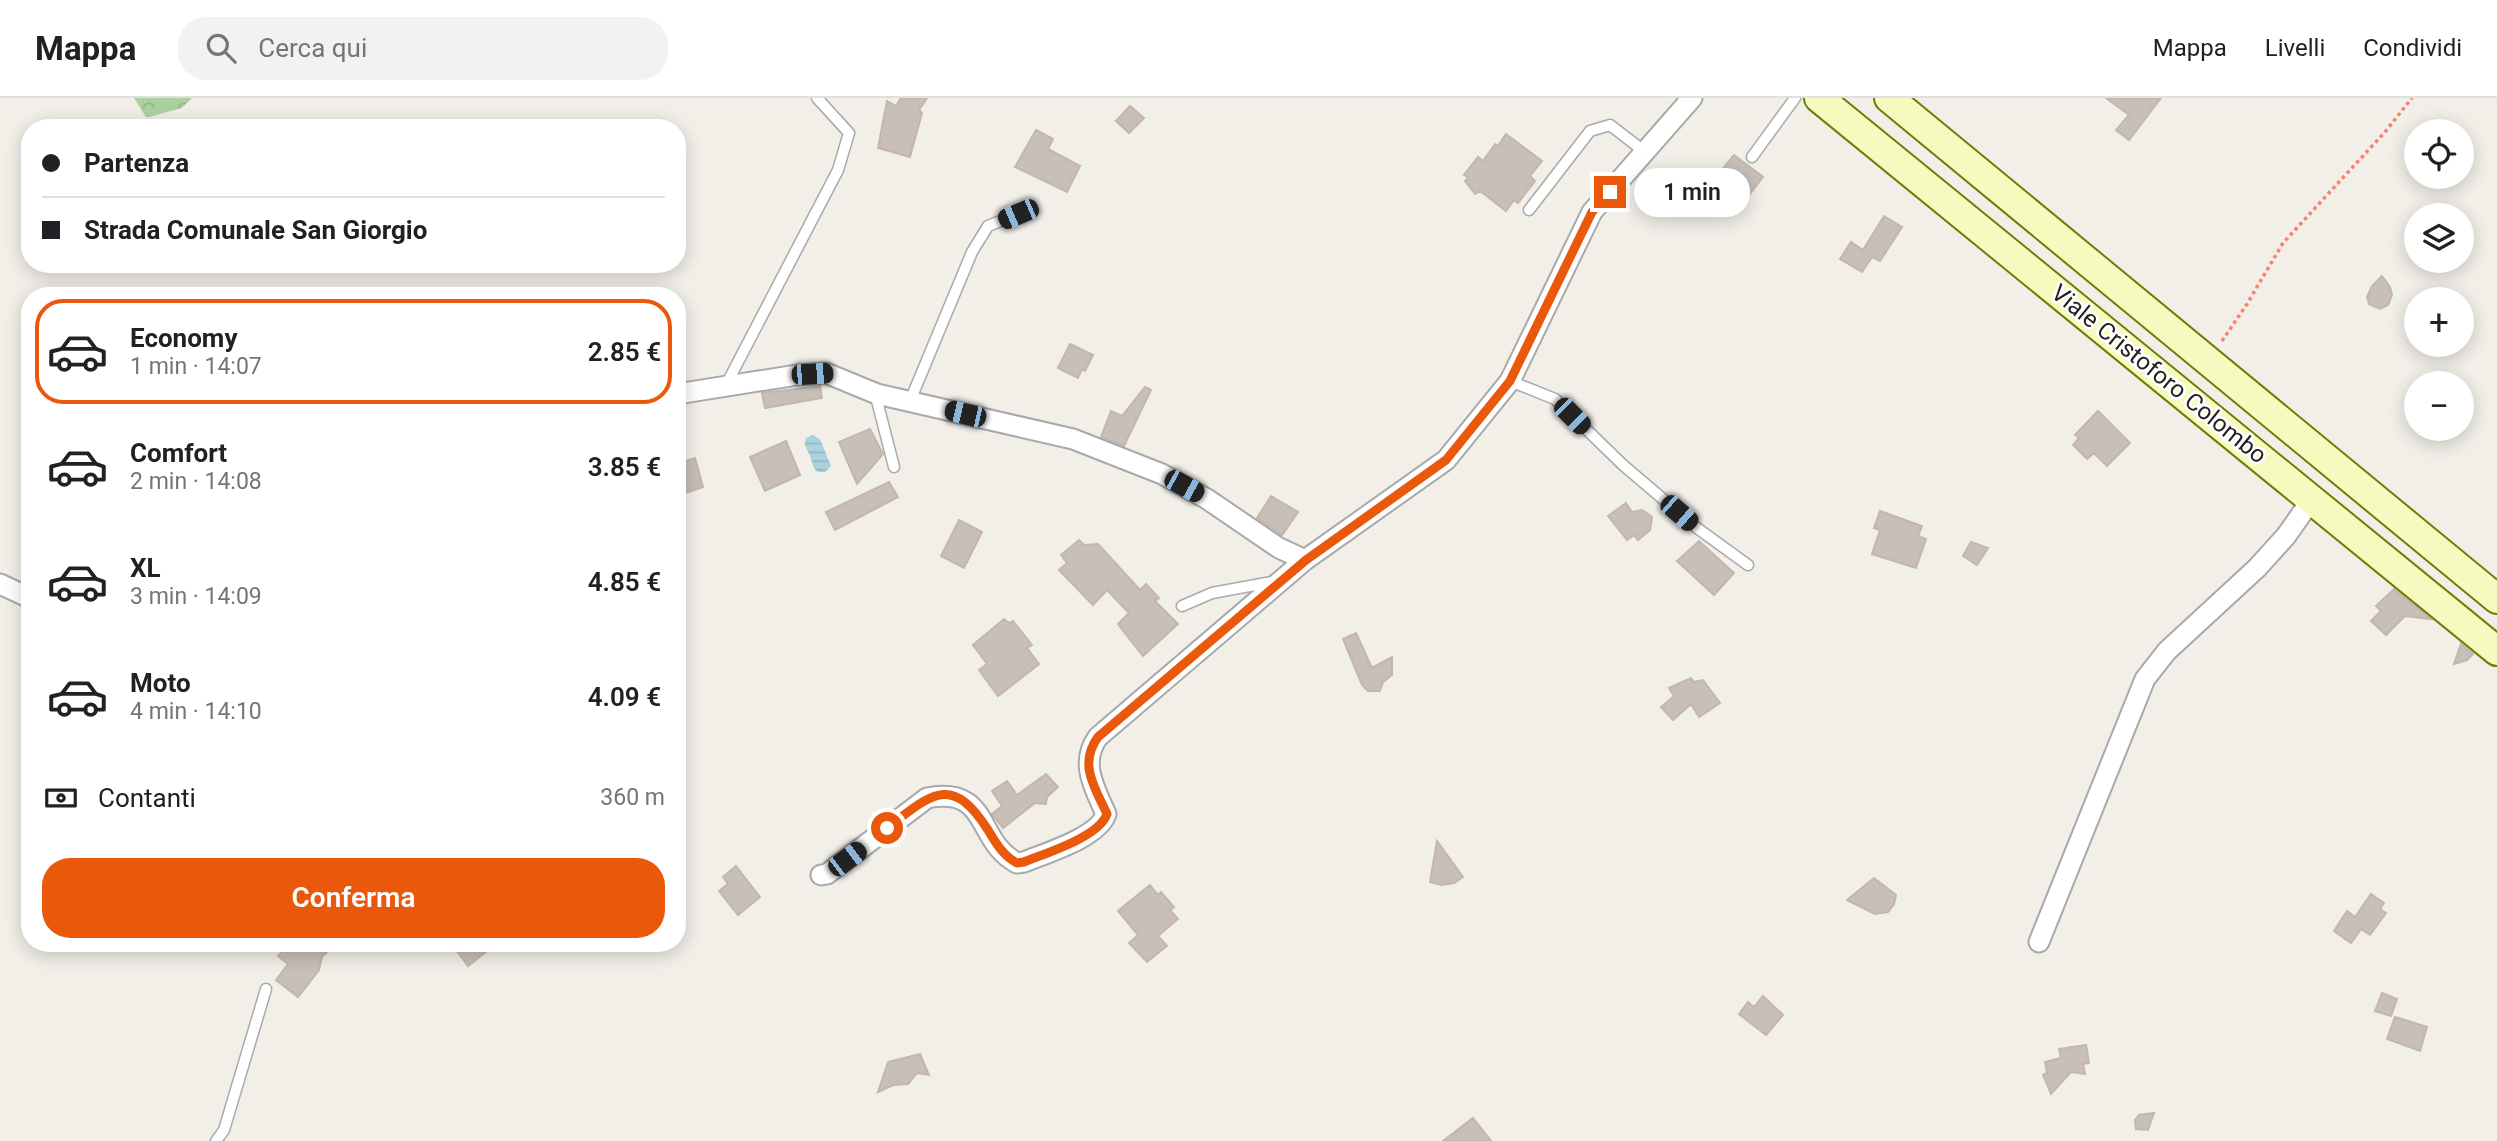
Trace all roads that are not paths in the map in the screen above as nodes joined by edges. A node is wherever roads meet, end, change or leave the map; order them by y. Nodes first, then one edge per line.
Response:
1 (817, 98) edge
2 (1692, 98) edge
3 (1795, 98) edge
4 (1819, 98) edge
5 (1889, 98) edge
6 (1645, 152) junction
7 (1752, 156) dead end
8 (1530, 210) dead end
9 (1018, 214) dead end
10 (1510, 381) junction
11 (725, 386) junction
12 (686, 392) edge
13 (875, 393) junction
14 (910, 401) junction
15 (894, 467) dead end
16 (2312, 499) junction
17 (1306, 560) junction
18 (1748, 565) dead end
19 (1284, 580) junction
20 (0, 584) edge
21 (21, 594) edge
22 (2497, 598) edge
23 (1182, 606) dead end
24 (2497, 651) edge
25 (821, 875) dead end
26 (2039, 942) dead end
27 (266, 989) dead end
28 (216, 1141) edge

1 - 11 lane
2 - 6 street
3 - 7 lane
4 - 16 main road, Viale Cristoforo Colombo
5 - 22 main road, Viale Cristoforo Colombo
6 - 8 lane
6 - 10 street
9 - 14 lane
10 - 17 street
10 - 18 lane
11 - 12 street
11 - 13 street
13 - 14 street
13 - 15 lane
14 - 17 street
16 - 24 main road, Viale Cristoforo Colombo
16 - 26 street
17 - 19 street
19 - 23 lane
19 - 25 street
20 - 21 street
27 - 28 lane

